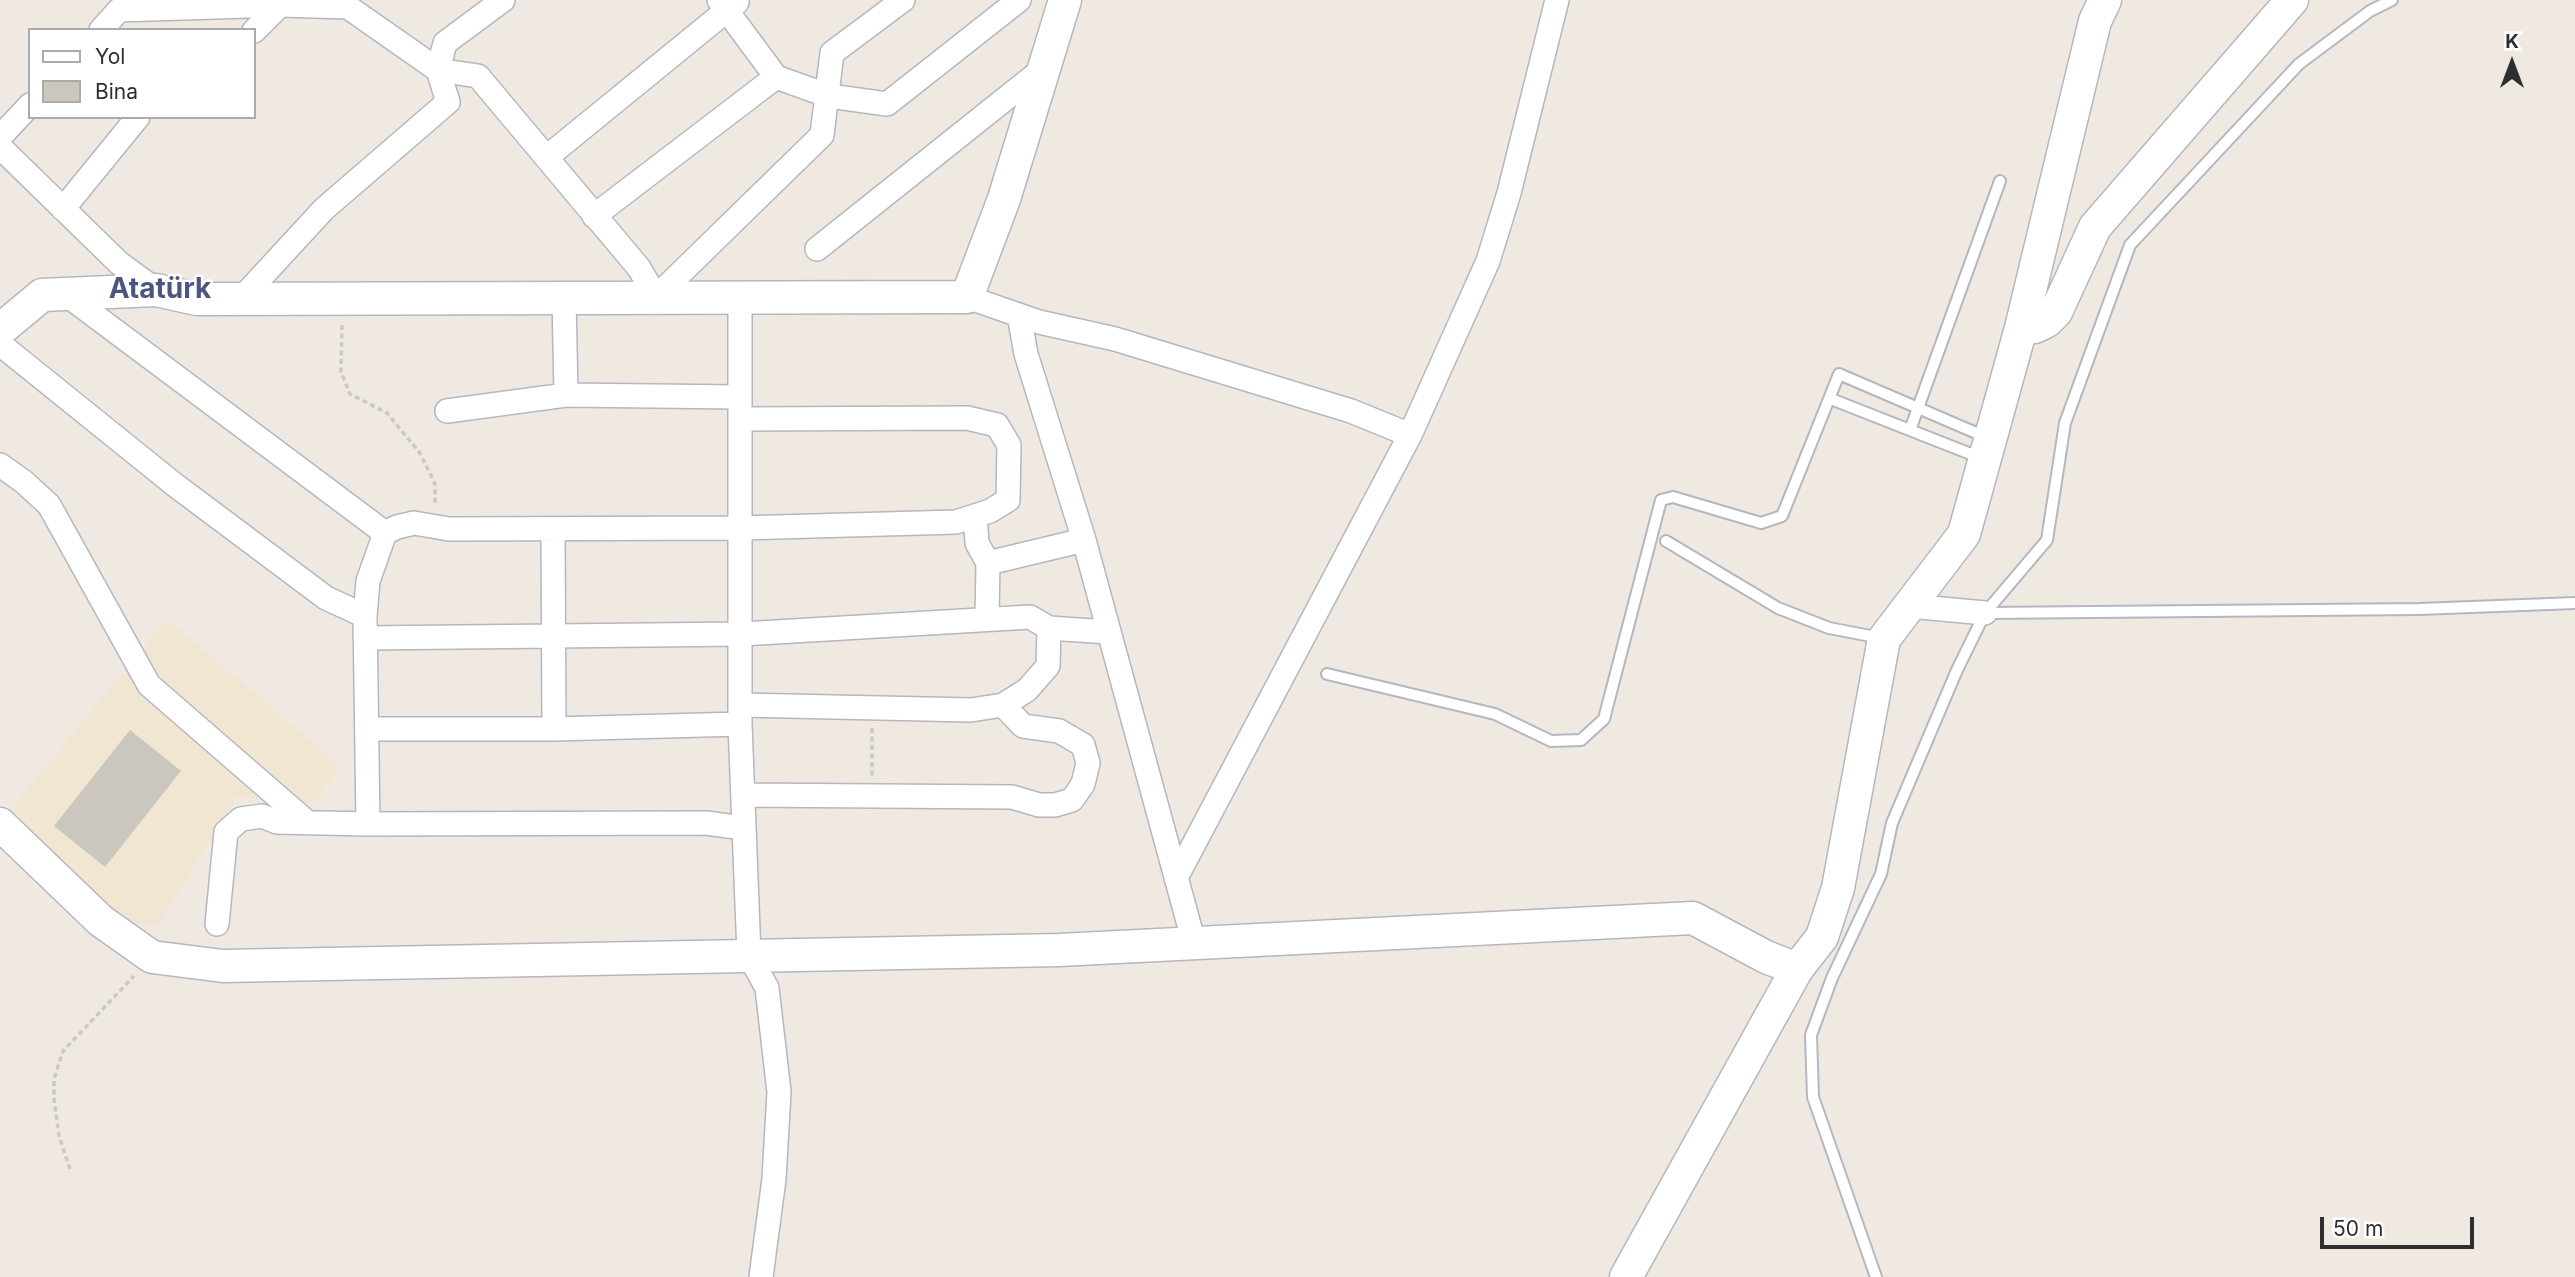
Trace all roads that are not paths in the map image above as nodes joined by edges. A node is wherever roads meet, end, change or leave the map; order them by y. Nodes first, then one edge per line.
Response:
1 (503, 0) edge
2 (902, 0) edge
3 (1019, 0) edge
4 (1065, 0) edge
5 (1557, 0) edge
6 (2105, 0) edge
7 (2292, 0) edge
8 (2392, 0) edge
9 (728, 3) edge
10 (279, 5) junction
11 (103, 28) edge
12 (256, 29) edge
13 (1044, 68) junction
14 (438, 70) junction
15 (776, 77) junction
16 (829, 96) junction
17 (28, 107) edge
18 (136, 119) edge
19 (0, 137) edge
20 (0, 147) edge
21 (547, 157) junction
22 (2000, 181) dead end
23 (63, 209) junction
24 (594, 216) junction
25 (817, 249) dead end
26 (156, 290) junction
27 (67, 295) junction
28 (740, 296) junction
29 (564, 297) junction
30 (656, 297) junction
31 (967, 297) junction
32 (241, 299) junction
33 (1019, 315) junction
34 (2021, 328) junction
35 (0, 330) edge
36 (0, 344) edge
37 (566, 395) junction
38 (1830, 399) junction
39 (740, 408) junction
40 (1918, 408) junction
41 (447, 411) dead end
42 (1910, 430) junction
43 (1410, 435) junction
44 (1989, 450) junction
45 (0, 465) edge
46 (975, 516) junction
47 (741, 528) junction
48 (553, 529) junction
49 (384, 533) junction
50 (1084, 540) junction
51 (1666, 541) dead end
52 (988, 563) junction
53 (2575, 603) edge
54 (1909, 606) junction
55 (1984, 613) junction
56 (987, 618) junction
57 (365, 627) junction
58 (1049, 628) junction
59 (1108, 632) junction
60 (742, 634) junction
61 (554, 636) junction
62 (1884, 639) junction
63 (1327, 674) dead end
64 (1003, 705) junction
65 (741, 714) junction
66 (368, 729) junction
67 (554, 729) junction
68 (743, 794) junction
69 (308, 823) junction
70 (0, 824) edge
71 (368, 824) junction
72 (743, 828) junction
73 (1176, 878) junction
74 (216, 924) dead end
75 (1194, 943) junction
76 (749, 955) junction
77 (1797, 969) junction
78 (761, 1277) edge
79 (1626, 1277) edge
80 (1876, 1277) edge

1 - 14 street
2 - 16 street
3 - 16 street
4 - 13 street
5 - 43 street
6 - 34 street
7 - 34 street
8 - 55 lane
9 - 15 street
9 - 21 street
10 - 11 street
10 - 12 street
10 - 14 street
13 - 25 street
13 - 31 street
14 - 21 street
14 - 32 street
15 - 16 street
15 - 24 street
16 - 30 street
17 - 19 street
18 - 23 street
20 - 23 street
21 - 24 street
22 - 40 lane
23 - 26 street
24 - 30 street
26 - 27 street
26 - 32 street
27 - 35 street
27 - 49 street
28 - 30 street
28 - 31 street
28 - 39 street
29 - 30 street
29 - 32 street
29 - 37 street
31 - 33 street
33 - 43 street
33 - 50 street
34 - 44 street
36 - 57 street
37 - 39 street
37 - 41 street
38 - 40 lane
38 - 42 lane
38 - 63 lane
39 - 46 street
39 - 47 street
40 - 42 lane
40 - 44 lane
42 - 44 lane
43 - 73 street
44 - 54 street
45 - 69 street
46 - 47 street
46 - 52 street
47 - 48 street
47 - 60 street
48 - 49 street
48 - 61 street
49 - 57 street
50 - 52 street
50 - 59 street
51 - 62 lane
52 - 56 street
53 - 55 lane
54 - 55 street
54 - 62 street
55 - 80 lane
56 - 58 street
56 - 60 street
57 - 61 street
57 - 66 street
58 - 59 street
58 - 64 street
59 - 73 street
60 - 61 street
60 - 65 street
61 - 67 street
62 - 77 street
64 - 65 street
64 - 68 street
65 - 67 street
65 - 68 street
66 - 67 street
66 - 71 street
68 - 72 street
69 - 71 street
69 - 74 street
70 - 76 street
71 - 72 street
72 - 76 street
73 - 75 street
75 - 76 street
75 - 77 street
76 - 78 street
77 - 79 street

